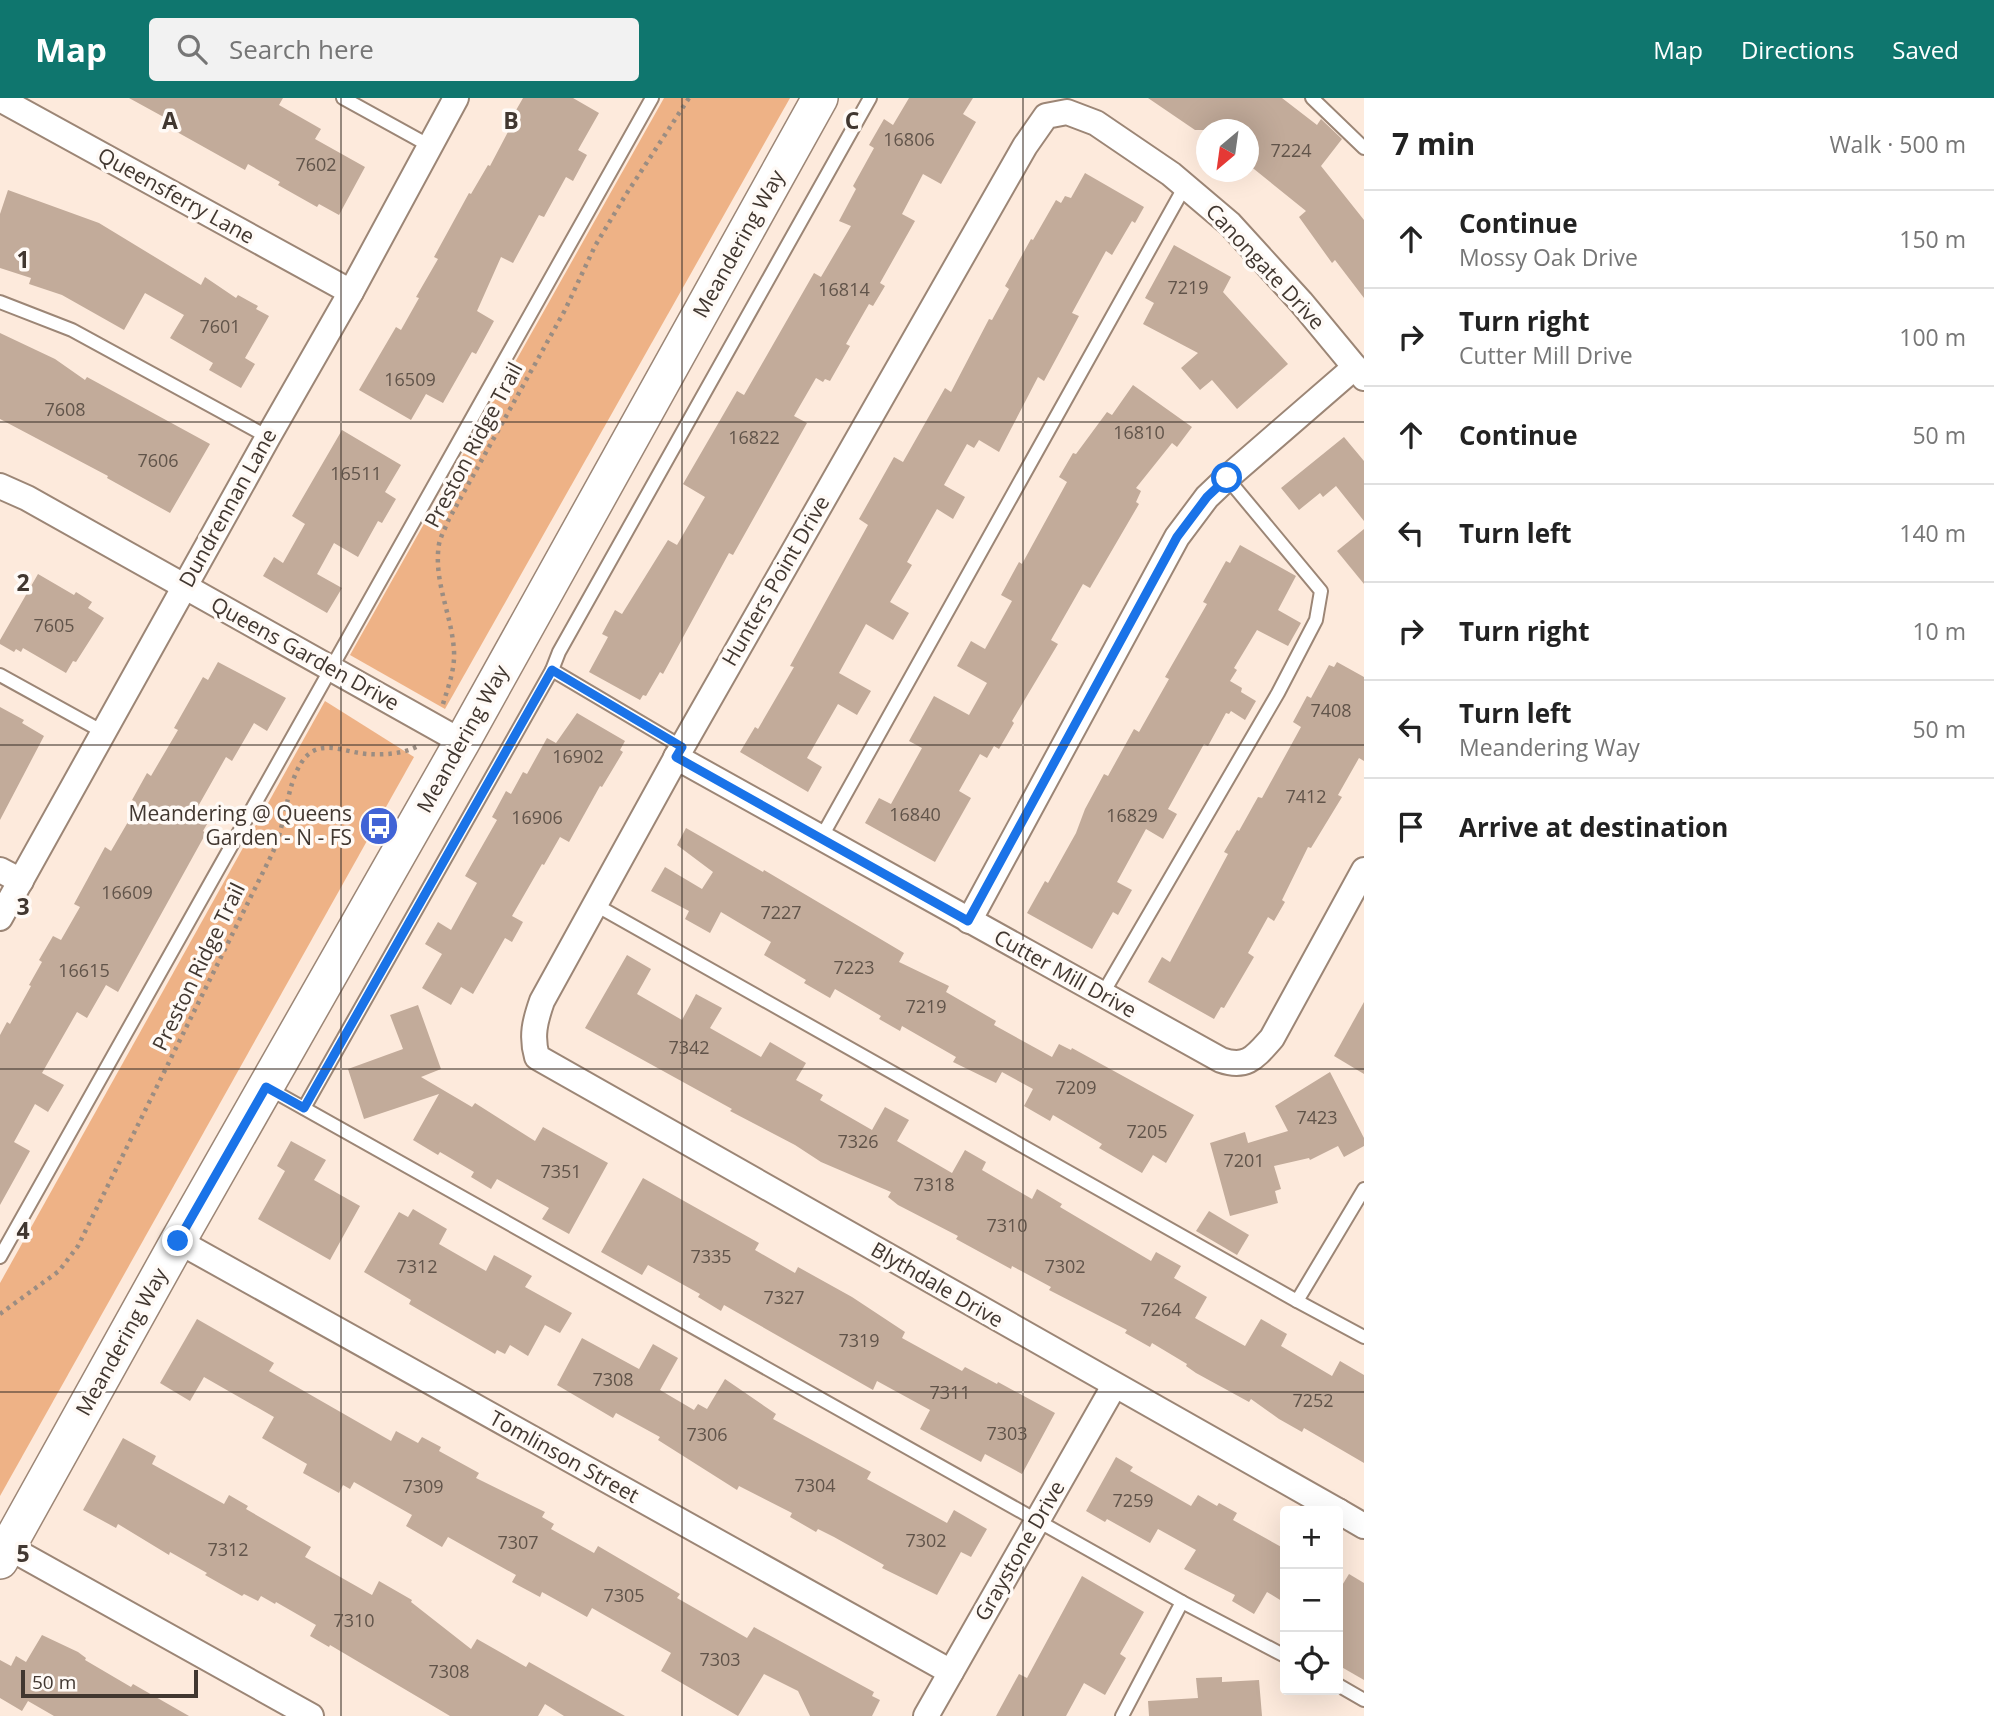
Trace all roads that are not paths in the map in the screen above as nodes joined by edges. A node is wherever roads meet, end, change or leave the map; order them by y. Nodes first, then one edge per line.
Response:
1 (343, 98) edge
2 (456, 98) edge
3 (652, 98) edge
4 (820, 98) edge
5 (870, 98) edge
6 (1312, 98) edge
7 (0, 99) edge
8 (1046, 116) joint
9 (430, 146) junction
10 (1364, 148) edge
11 (1185, 186) junction
12 (351, 292) junction
13 (0, 302) edge
14 (1360, 373) edge
15 (268, 437) junction
16 (1227, 478) junction
17 (0, 486) edge
18 (184, 586) junction
19 (331, 668) junction
20 (552, 670) junction
21 (0, 675) edge
22 (105, 733) junction
23 (447, 734) junction
24 (679, 752) junction
25 (821, 838) junction
26 (1364, 870) edge
27 (10, 876) edge
28 (594, 904) junction
29 (0, 918) edge
30 (968, 921) junction
31 (1102, 995) junction
32 (537, 1057) joint
33 (266, 1087) junction
34 (304, 1108) junction
35 (1364, 1189) edge
36 (178, 1241) junction
37 (0, 1257) edge
38 (1297, 1301) junction
39 (1364, 1336) edge
40 (1114, 1385) junction
41 (1329, 1506) edge
42 (1343, 1514) edge
43 (1038, 1519) junction
44 (1364, 1526) edge
45 (4, 1554) edge
46 (1182, 1602) junction
47 (1280, 1653) edge
48 (951, 1672) junction
49 (1343, 1688) edge
50 (1364, 1700) edge
51 (311, 1716) edge
52 (926, 1716) edge
53 (1122, 1716) edge

1 - 9 lane
2 - 9 street, Dundrennan Lane
3 - 19 lane
4 - 23 street, Meandering Way
5 - 20 lane
6 - 10 lane
7 - 12 street, Queensferry Lane
8 - 11 street, Canongate Drive
8 - 24 street, Hunters Point Drive
9 - 12 street, Dundrennan Lane
11 - 14 street, Canongate Drive
11 - 25 lane
12 - 15 street, Dundrennan Lane
13 - 15 lane
14 - 16 street
15 - 18 street, Dundrennan Lane
16 - 30 street
16 - 31 lane
17 - 18 street, Queens Garden Drive
18 - 19 street, Queens Garden Drive
18 - 22 street, Dundrennan Lane
19 - 23 street, Queens Garden Drive
19 - 37 lane
20 - 24 lane
20 - 34 lane
21 - 22 lane
22 - 27 street, Dundrennan Lane
23 - 33 street, Meandering Way
24 - 25 street, Cutter Mill Drive
24 - 28 street, Hunters Point Drive
25 - 30 street, Cutter Mill Drive
26 - 31 street, Cutter Mill Drive
27 - 29 street, Dundrennan Lane
28 - 32 street, Hunters Point Drive
28 - 38 lane
30 - 31 street, Cutter Mill Drive
32 - 40 street, Blythdale Drive
33 - 34 lane
33 - 36 street, Meandering Way
34 - 43 lane
35 - 38 lane
36 - 45 street, Meandering Way
36 - 48 street, Tomlinson Street
38 - 39 lane
40 - 41 street, Blythdale Drive
40 - 43 street, Graystone Drive
42 - 44 street, Blythdale Drive
43 - 46 lane
43 - 48 street, Graystone Drive
45 - 51 street
46 - 47 lane
46 - 53 lane
48 - 52 street, Graystone Drive
49 - 50 lane

